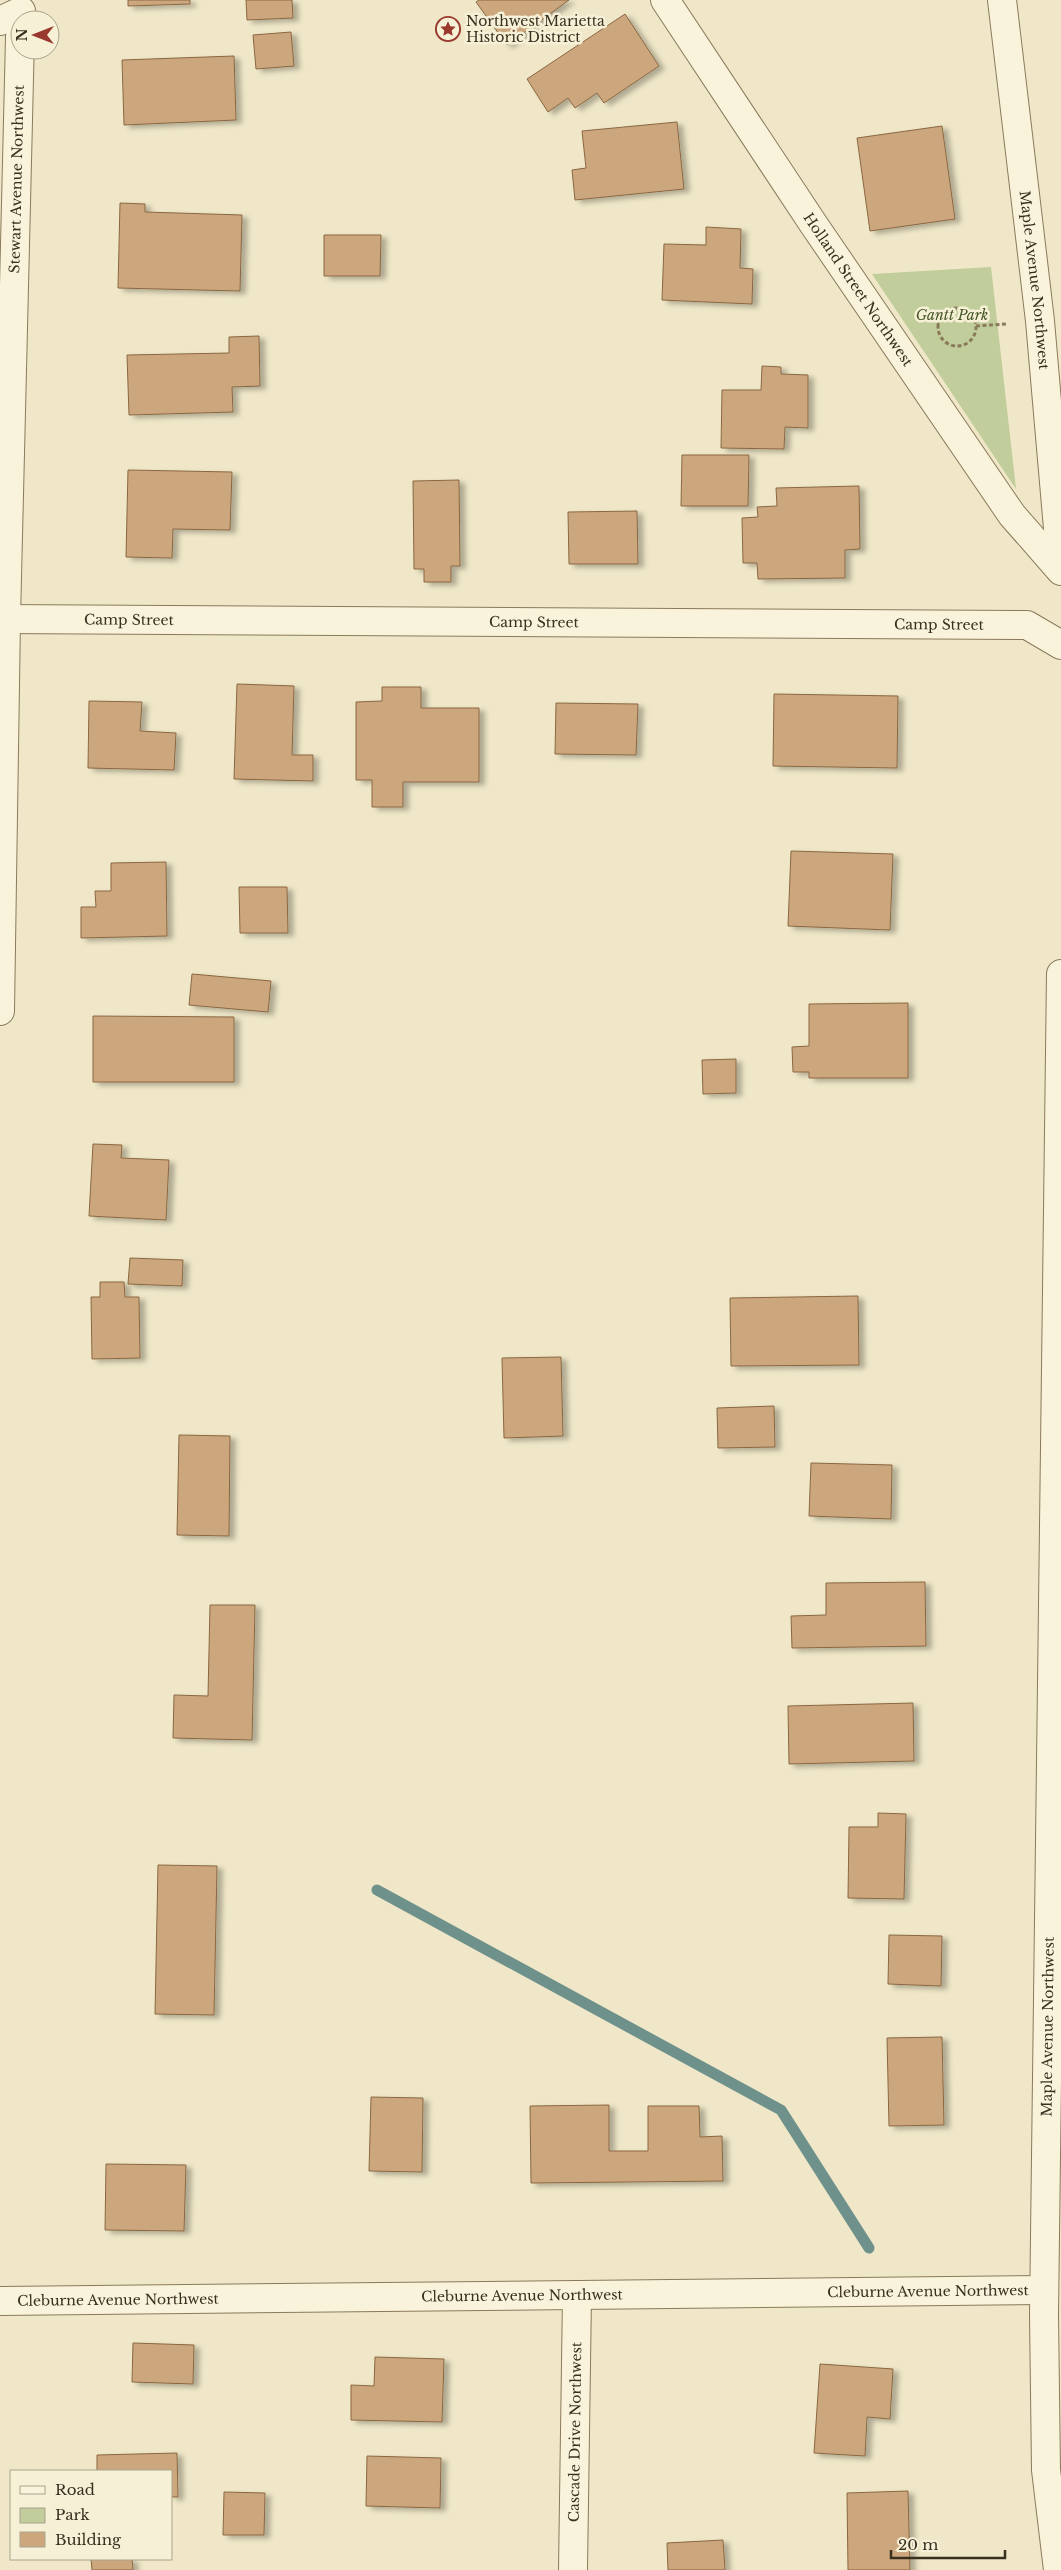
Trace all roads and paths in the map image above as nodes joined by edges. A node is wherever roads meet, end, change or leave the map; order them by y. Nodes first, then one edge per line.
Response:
1 (664, 0) edge
2 (1002, 0) edge
3 (15, 60) edge
4 (972, 314) joint
5 (1061, 562) edge
6 (1061, 571) edge
7 (3, 619) edge
8 (1061, 644) edge
9 (1061, 974) edge
10 (0, 1011) edge
11 (1060, 1157) edge
12 (1044, 2290) junction
13 (577, 2295) junction
14 (0, 2301) edge
15 (1053, 2345) edge
16 (573, 2570) edge
17 (1058, 2570) edge

1 - 6 street, Holland Street Northwest
2 - 5 street, Maple Avenue Northwest
3 - 7 street, Stewart Avenue Northwest
4 - 4 path
7 - 8 street, Camp Street
7 - 10 street, Stewart Avenue Northwest
9 - 11 street, Maple Avenue Northwest
11 - 12 street, Maple Avenue Northwest
12 - 13 street, Cleburne Avenue Northwest
12 - 15 street, Maple Avenue Northwest
13 - 14 street, Cleburne Avenue Northwest
13 - 16 street, Cascade Drive Northwest
15 - 17 street, Maple Avenue Northwest

